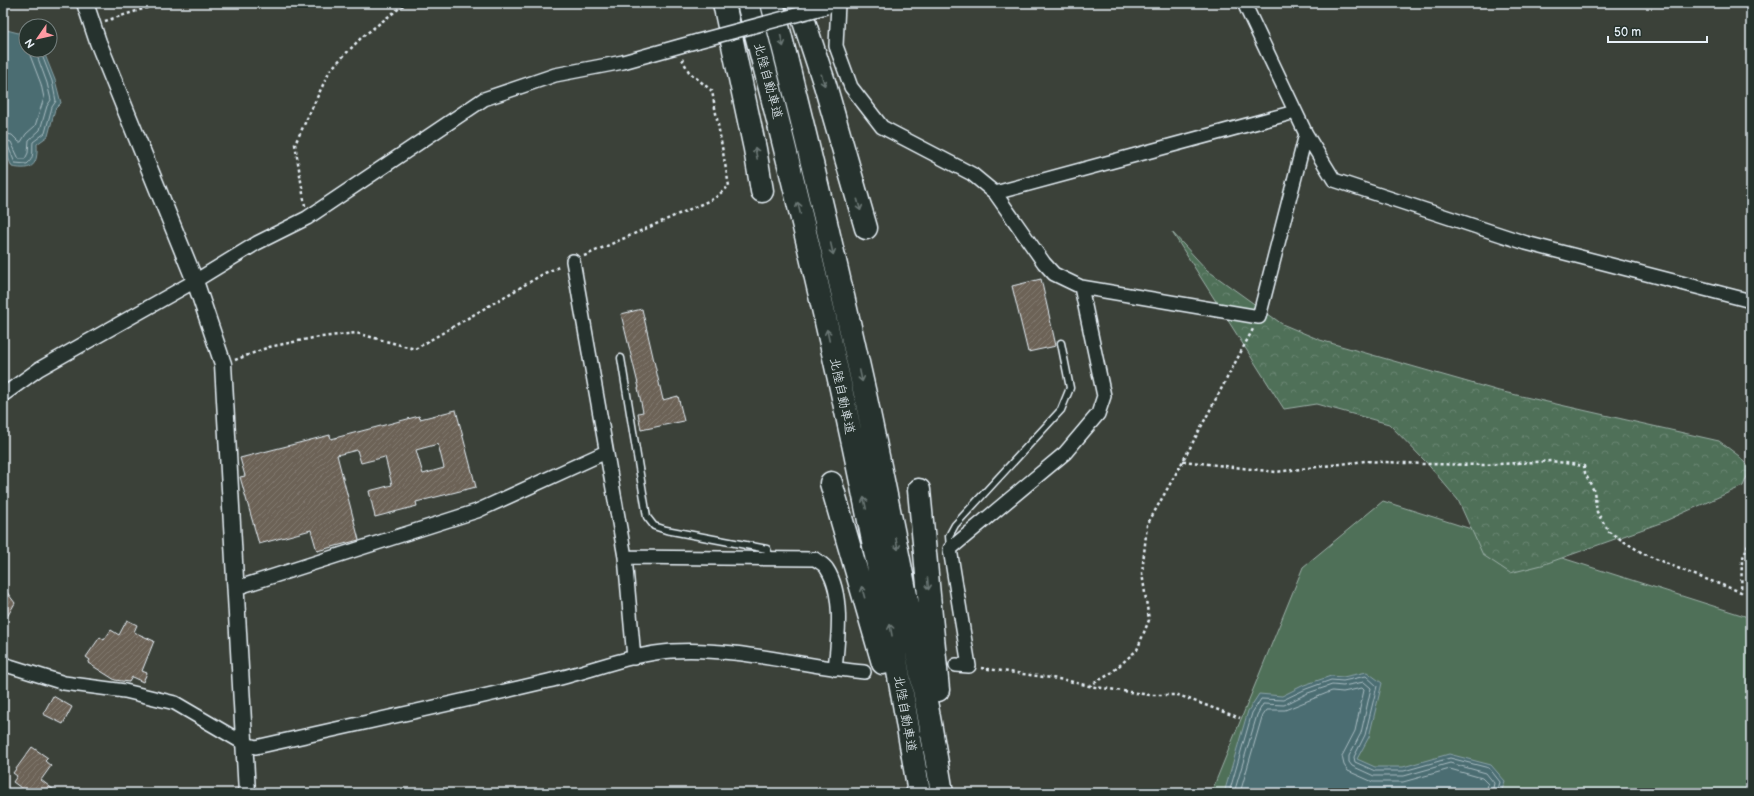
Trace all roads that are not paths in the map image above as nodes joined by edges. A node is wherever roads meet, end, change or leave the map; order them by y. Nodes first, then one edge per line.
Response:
1 (85, 3) edge
2 (724, 3) edge
3 (748, 3) edge
4 (772, 3) edge
5 (798, 3) edge
6 (1244, 3) edge
7 (837, 4) edge
8 (1295, 112) junction
9 (1306, 134) junction
10 (762, 191) dead end
11 (995, 193) junction
12 (866, 228) dead end
13 (573, 261) road end
14 (195, 281) junction
15 (1081, 287) junction
16 (1751, 302) edge
17 (1061, 343) dead end
18 (620, 358) dead end
19 (3, 395) edge
20 (606, 452) junction
21 (830, 483) dead end
22 (919, 490) dead end
23 (950, 549) junction
24 (625, 557) junction
25 (770, 558) junction
26 (236, 588) junction
27 (634, 658) junction
28 (3, 664) edge
29 (956, 665) dead end
30 (835, 669) junction
31 (864, 672) dead end
32 (245, 744) junction
33 (247, 793) edge
34 (912, 793) edge
35 (919, 793) edge
36 (942, 793) edge
37 (951, 793) edge

1 - 14 street
10 -> 2 highway
35 -> 3 highway, 北陸自動車道
4 -> 36 highway, 北陸自動車道
5 -> 12 highway
6 - 8 street
7 - 11 street
7 - 14 street, bridge
8 - 9 street
8 - 11 street
9 - 15 street
9 - 16 street
11 - 15 street
13 - 20 street
14 - 19 street
14 - 26 street
15 - 23 street
17 - 23 lane
18 - 25 lane
20 - 24 street
20 - 26 street
34 -> 21 highway
22 -> 37 highway
23 - 29 street
24 - 25 street
24 - 27 street
25 - 30 street
26 - 32 street
27 - 30 street
27 - 32 street
28 - 32 street
30 - 31 street
32 - 33 street

